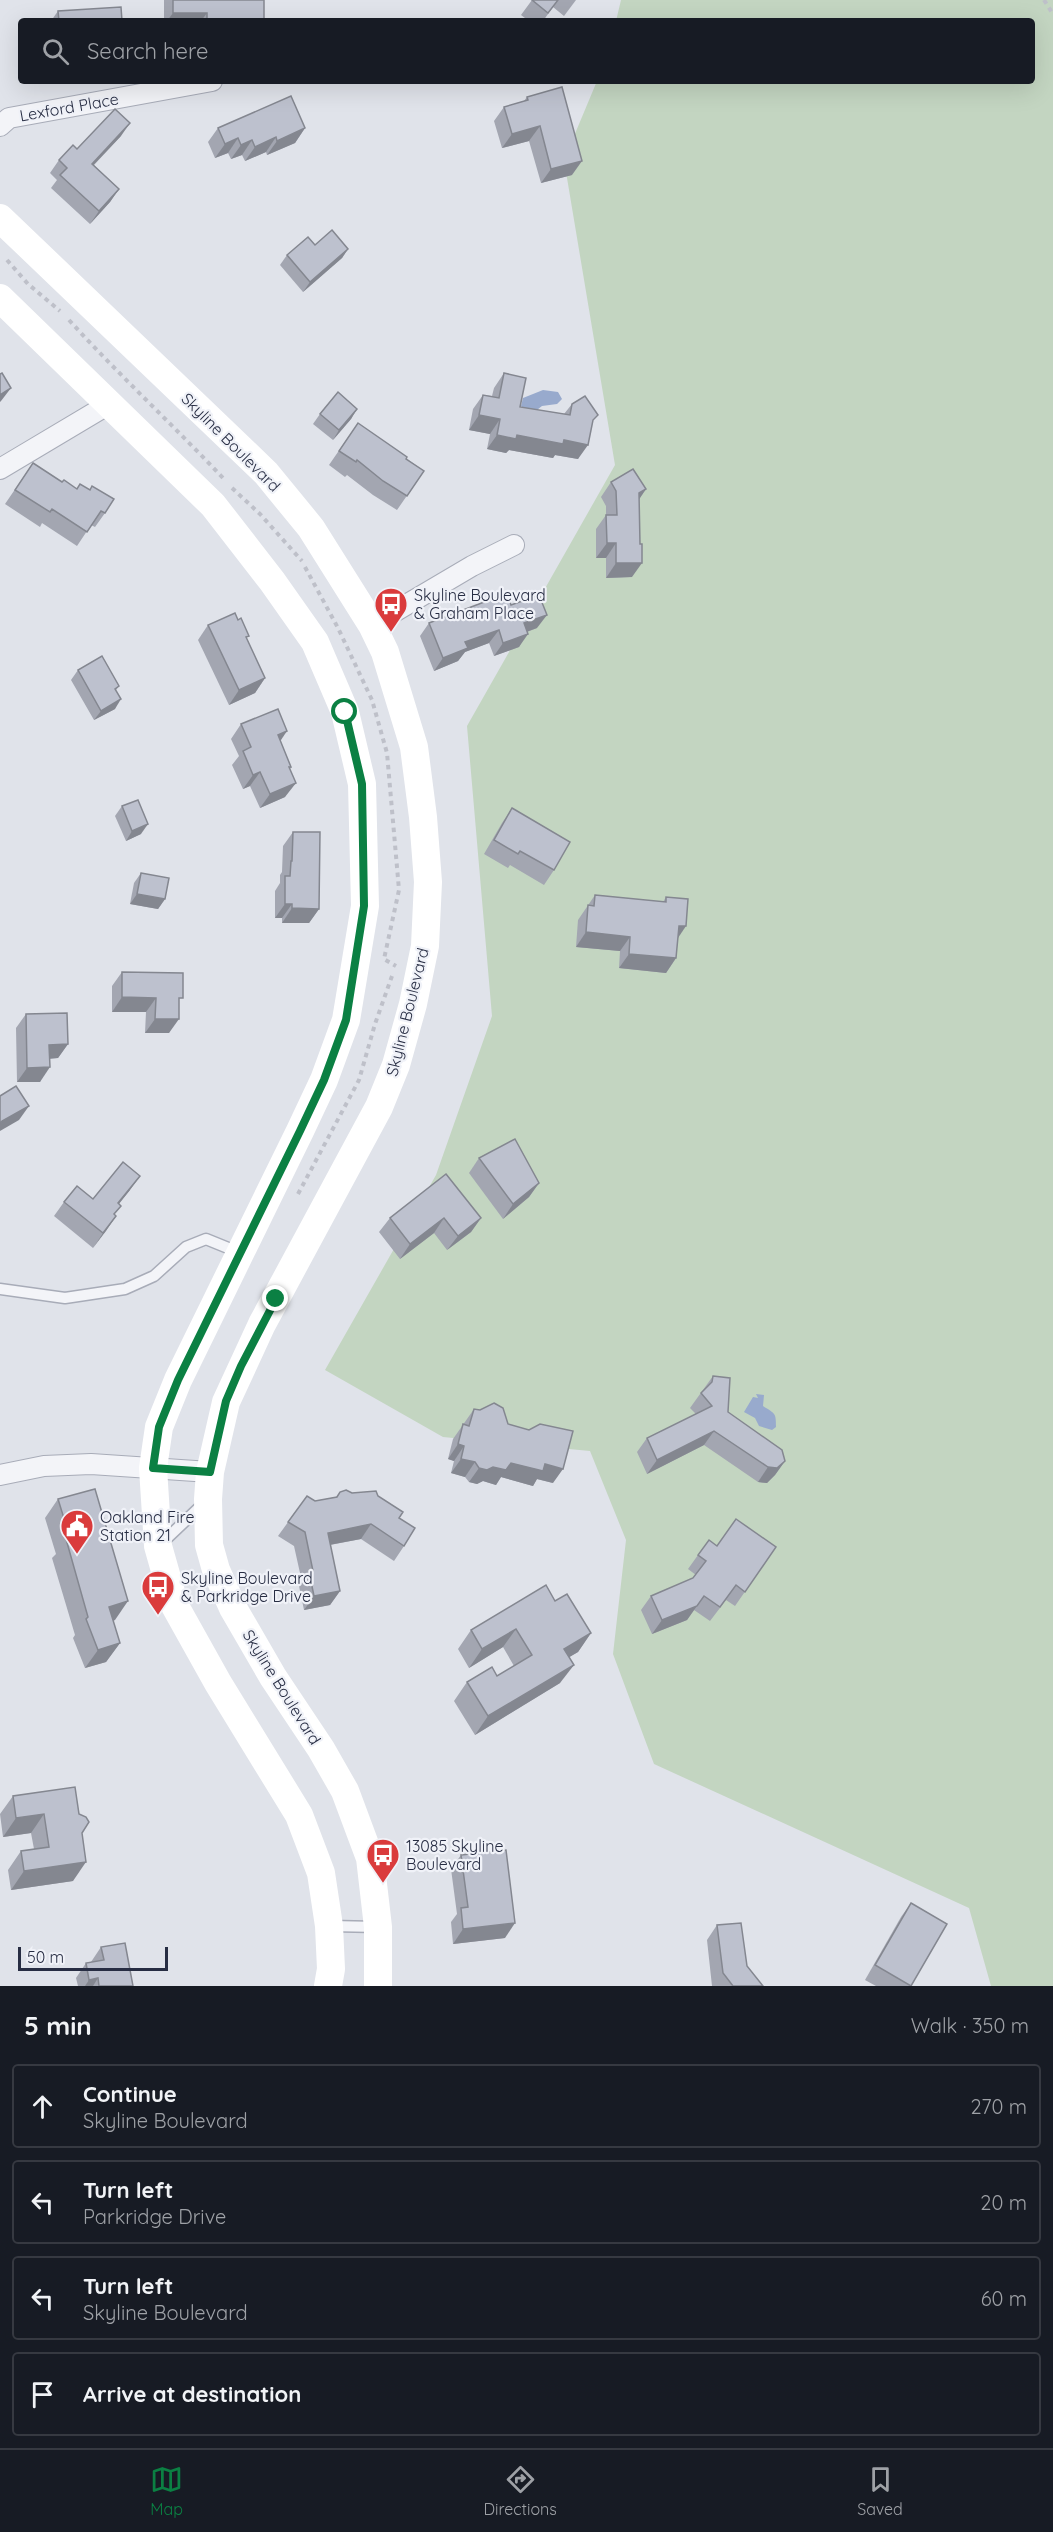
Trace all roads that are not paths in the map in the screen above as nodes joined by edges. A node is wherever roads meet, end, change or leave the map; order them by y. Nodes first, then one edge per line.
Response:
1 (196, 84) edge
2 (0, 126) edge
3 (0, 218) edge
4 (0, 298) edge
5 (109, 404) junction
6 (0, 469) edge
7 (514, 545) dead end
8 (372, 625) junction
9 (242, 1254) junction
10 (0, 1289) edge
11 (153, 1468) junction
12 (0, 1475) edge
13 (209, 1485) junction
14 (158, 1546) junction
15 (329, 1926) junction
16 (378, 1927) junction
17 (328, 1986) edge
18 (378, 1986) edge

1 - 2 street, Lexford Place
3 - 8 main road, Skyline Boulevard
4 - 5 main road
5 - 6 street
5 - 9 main road
7 - 8 street
8 - 13 main road, Skyline Boulevard
9 - 10 lane
9 - 11 main road
11 - 12 street
11 - 13 street
11 - 14 main road
13 - 14 lane
13 - 16 main road, Skyline Boulevard
14 - 15 main road
15 - 16 lane
15 - 17 main road
16 - 18 main road, Skyline Boulevard

